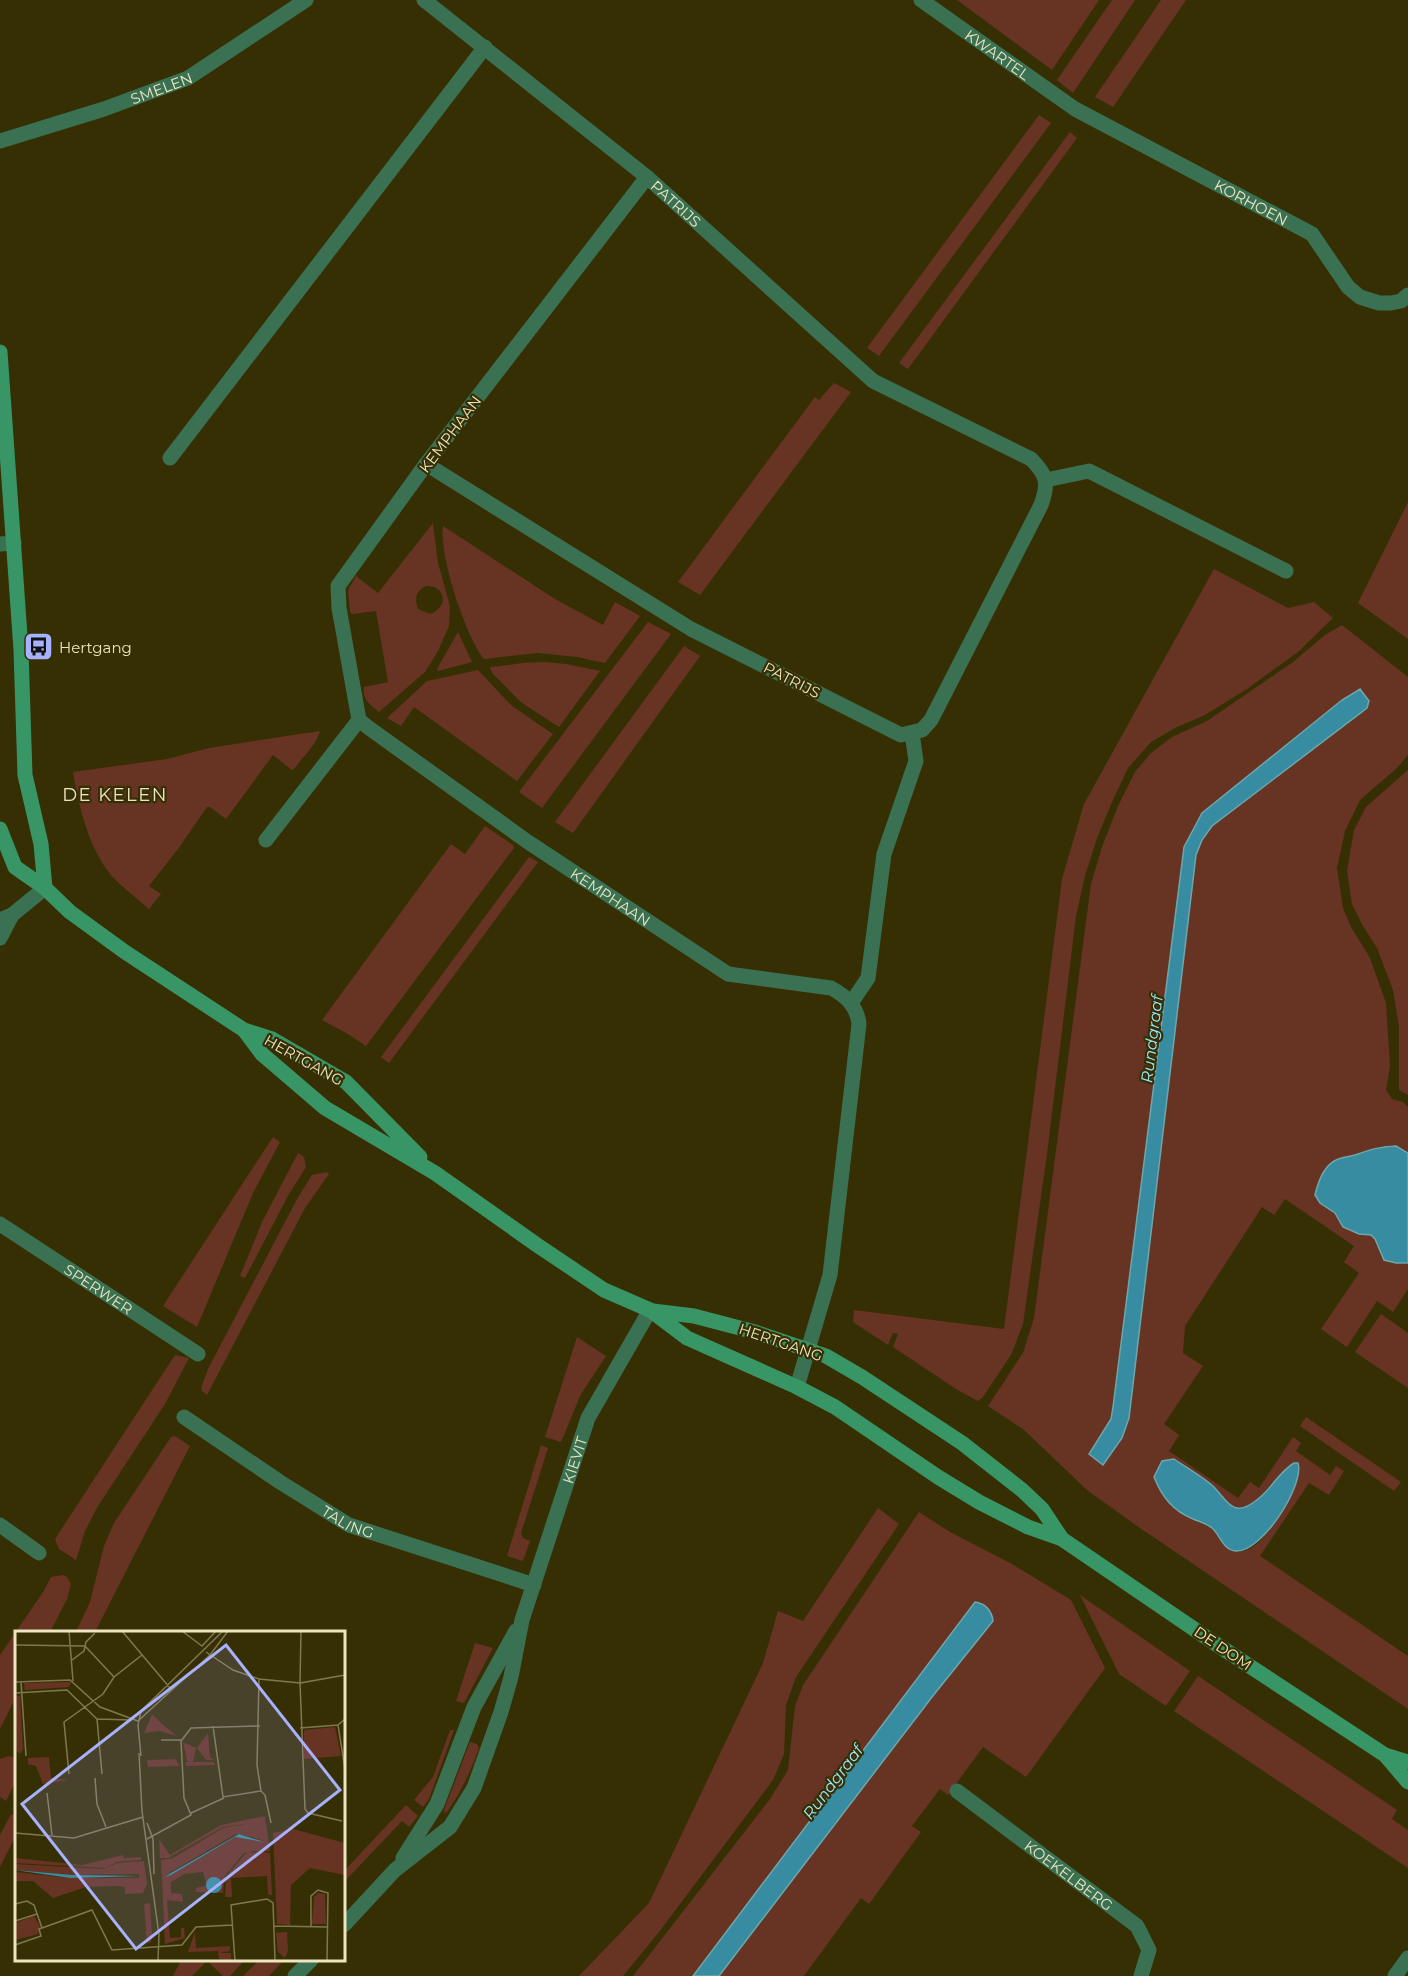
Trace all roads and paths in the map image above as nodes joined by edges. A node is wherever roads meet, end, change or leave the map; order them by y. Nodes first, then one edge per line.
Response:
1 (306, 0) edge
2 (424, 0) edge
3 (921, 0) edge
4 (485, 47) junction
5 (1075, 109) joint
6 (0, 141) edge
7 (647, 177) junction
8 (1408, 296) edge
9 (0, 352) edge
10 (170, 458) dead end
11 (426, 464) junction
12 (1046, 480) junction
13 (7, 544) edge
14 (1286, 571) dead end
15 (359, 720) junction
16 (912, 734) junction
17 (0, 829) edge
18 (266, 840) dead end
19 (45, 888) junction
20 (6, 917) edge
21 (0, 938) edge
22 (851, 1003) junction
23 (244, 1030) junction
24 (435, 1173) junction
25 (0, 1224) edge
26 (650, 1310) junction
27 (809, 1349) junction
28 (198, 1354) dead end
29 (797, 1387) junction
30 (184, 1417) dead end
31 (962, 1443) joint
32 (938, 1477) joint
33 (0, 1525) edge
34 (1062, 1539) junction
35 (39, 1553) dead end
36 (534, 1585) junction
37 (522, 1620) junction
38 (1385, 1755) junction
39 (1408, 1762) edge
40 (1408, 1782) edge
41 (957, 1791) dead end
42 (395, 1870) junction
43 (345, 1924) edge
44 (1408, 1958) edge
45 (309, 1961) edge
46 (295, 1976) edge
47 (1141, 1976) edge
48 (1395, 1976) edge

1 - 6 street, SMELEN
2 - 4 street, PATRIJS
3 - 5 street, KWARTEL
4 - 7 street, PATRIJS
4 - 10 street
5 - 8 street, KORHOEN
7 - 11 street, KEMPHAAN
7 - 12 street, PATRIJS
9 - 13 street
11 - 15 street, KEMPHAAN
11 - 16 street, PATRIJS
12 - 14 street
12 - 16 street
13 - 19 street
15 - 18 street
15 - 22 street, KEMPHAAN
16 - 22 street
17 - 19 street, HERTGANG
19 - 20 street
19 - 23 street, HERTGANG
20 - 21 street
22 - 27 street
23 - 24 street, HERTGANG
23 - 24 street, HERTGANG
24 - 26 street, HERTGANG
25 - 28 street, SPERWER
26 - 27 street, HERTGANG
26 - 29 street, HERTGANG
26 - 36 street, KIEVIT
27 - 29 street
27 - 31 street, HERTGANG
29 - 32 street, HERTGANG
30 - 36 street, TALING
31 - 34 street, DE DOM
32 - 34 street, DE DOM
33 - 35 street
34 - 38 street, DE DOM
36 - 37 street, KIEVIT
37 - 42 street, KIEVIT
37 - 42 street, KIEVIT
38 - 39 street, DE DOM
38 - 40 street, DE DOM
41 - 47 street, KOEKELBERG
42 - 43 street, KIEVIT
44 - 48 street
45 - 46 street

